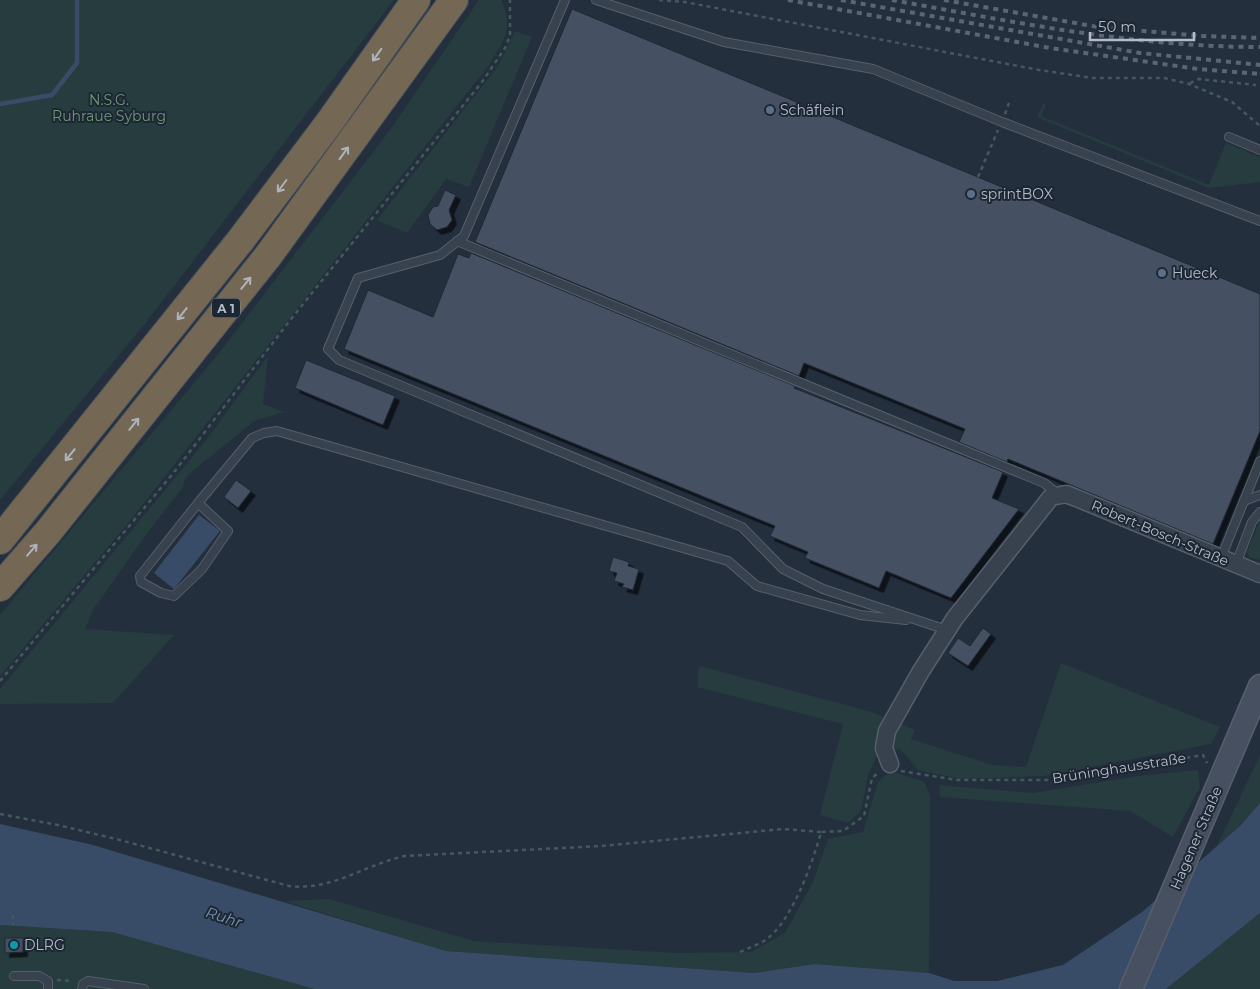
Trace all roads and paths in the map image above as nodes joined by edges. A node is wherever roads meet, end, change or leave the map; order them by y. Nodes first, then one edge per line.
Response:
1 (510, 0) edge
2 (565, 0) edge
3 (596, 0) edge
4 (659, 0) edge
5 (411, 7) edge
6 (447, 10) edge
7 (1189, 84) junction
8 (1256, 85) dead end
9 (1009, 103) dead end
10 (1002, 122) junction
11 (1260, 126) edge
12 (1229, 137) dead end
13 (1260, 150) edge
14 (978, 177) dead end
15 (1260, 221) edge
16 (457, 241) junction
17 (1260, 461) edge
18 (1059, 495) junction
19 (1260, 495) edge
20 (1244, 501) junction
21 (198, 503) junction
22 (1260, 512) edge
23 (0, 540) edge
24 (1228, 561) junction
25 (1260, 574) edge
26 (0, 587) edge
27 (923, 622) junction
28 (947, 630) junction
29 (0, 682) edge
30 (1260, 686) edge
31 (890, 764) junction
32 (1224, 774) junction
33 (0, 814) edge
34 (821, 832) junction
35 (13, 915) dead end
36 (13, 926) dead end
37 (740, 952) dead end
38 (14, 976) dead end
39 (48, 985) edge
40 (82, 986) edge
41 (130, 988) edge
42 (144, 989) edge
43 (1131, 989) edge

1 - 29 path
2 - 16 lane
3 - 10 lane
4 - 7 path
5 -> 23 highway, A 1
26 -> 6 highway, A 1
7 - 8 path
7 - 11 path
9 - 10 path
10 - 14 path
10 - 15 lane
12 - 13 lane
16 - 18 lane
16 - 27 lane
17 - 20 lane
18 - 24 street, Robert-Bosch-Straße
18 - 28 street
19 - 20 lane
20 - 24 lane
21 - 21 lane
21 - 27 lane
22 - 24 lane
24 - 25 street, Robert-Bosch-Straße
27 - 28 lane
28 - 31 street
30 - 32 main road, Hagener Straße
31 - 32 path, Brüninghausstraße
31 - 34 path
32 - 43 main road, Hagener Straße
33 - 34 path
34 - 37 path
35 - 36 path
38 - 39 lane
39 - 40 path
40 - 41 lane
41 - 42 lane

